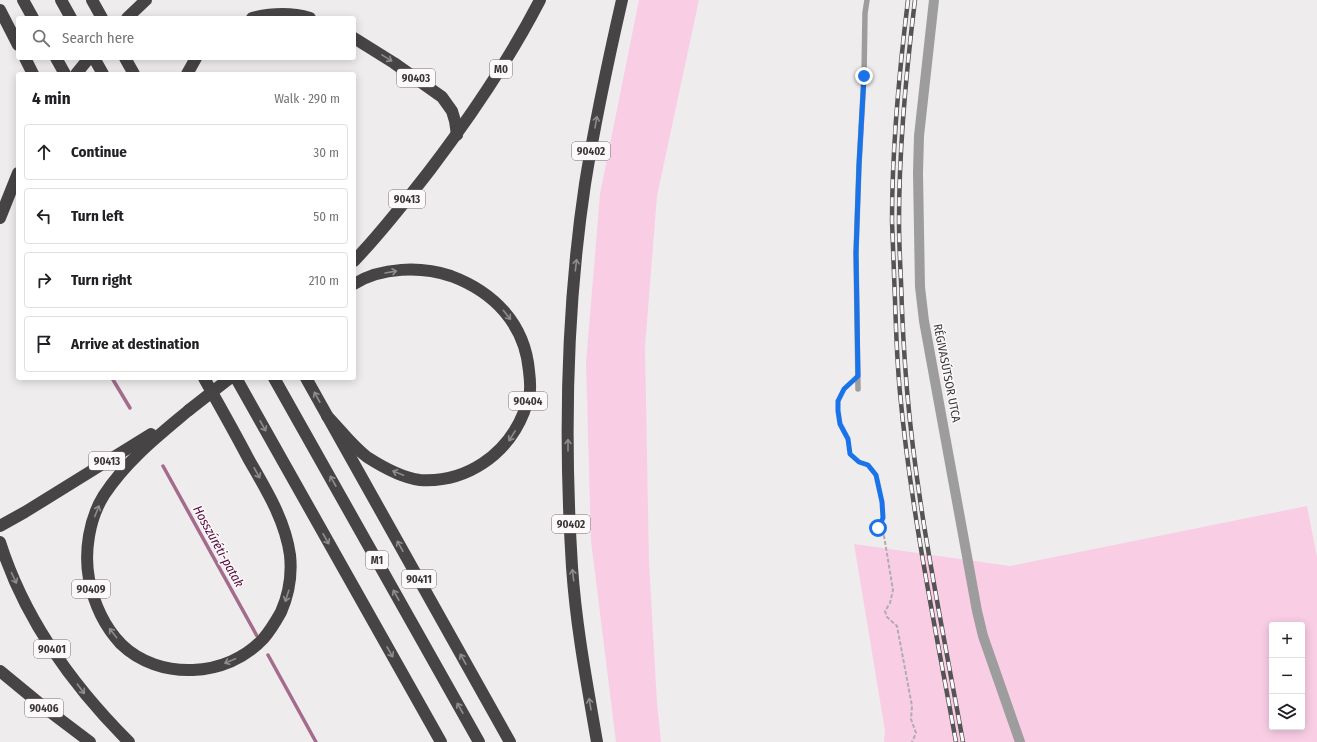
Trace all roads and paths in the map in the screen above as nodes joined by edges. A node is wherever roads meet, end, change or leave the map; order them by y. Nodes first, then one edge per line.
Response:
1 (23, 0) edge
2 (61, 0) edge
3 (92, 0) edge
4 (146, 0) edge
5 (540, 0) edge
6 (622, 0) edge
7 (866, 0) edge
8 (934, 0) edge
9 (0, 10) edge
10 (32, 16) edge
11 (70, 16) edge
12 (101, 16) edge
13 (130, 16) edge
14 (264, 16) edge
15 (303, 16) edge
16 (356, 39) edge
17 (16, 41) edge
18 (26, 60) edge
19 (57, 60) edge
20 (87, 60) edge
21 (95, 60) edge
22 (126, 60) edge
23 (195, 60) edge
24 (32, 72) edge
25 (64, 72) edge
26 (78, 72) edge
27 (102, 72) edge
28 (133, 72) edge
29 (188, 72) edge
30 (457, 135) junction
31 (16, 178) edge
32 (0, 218) edge
33 (356, 259) edge
34 (356, 283) edge
35 (858, 376) junction
36 (205, 380) edge
37 (227, 380) edge
38 (237, 380) edge
39 (275, 380) edge
40 (307, 380) edge
41 (858, 389) dead end
42 (189, 410) junction
43 (327, 416) junction
44 (0, 526) edge
45 (0, 542) edge
46 (0, 671) edge
47 (90, 742) edge
48 (129, 742) edge
49 (441, 742) edge
50 (479, 742) edge
51 (510, 742) edge
52 (597, 742) edge
53 (912, 742) edge
54 (1020, 742) edge

1 - 10 highway
2 - 11 highway
3 - 12 highway
4 - 13 highway
5 - 30 highway, M0
52 -> 6 highway, 90402
7 - 35 lane
8 - 54 street, RÉGIVASÚTSOR UTCA
9 - 17 highway
14 - 15 highway
16 -> 30 highway, 90403
18 - 24 highway
19 - 25 highway
20 - 26 highway
21 - 27 highway
22 - 28 highway
23 - 29 highway
30 - 33 highway, 90413
31 - 32 highway
34 -> 43 highway, 90404
35 - 41 lane
35 - 53 path
36 -> 42 highway, 90409
37 - 42 highway, 90413, bridge
38 -> 49 highway
50 -> 39 highway, M1
43 -> 40 highway, 90411
42 - 44 highway, 90413
51 -> 43 highway, 90411
45 -> 48 highway, 90401
46 - 47 highway, 90406

